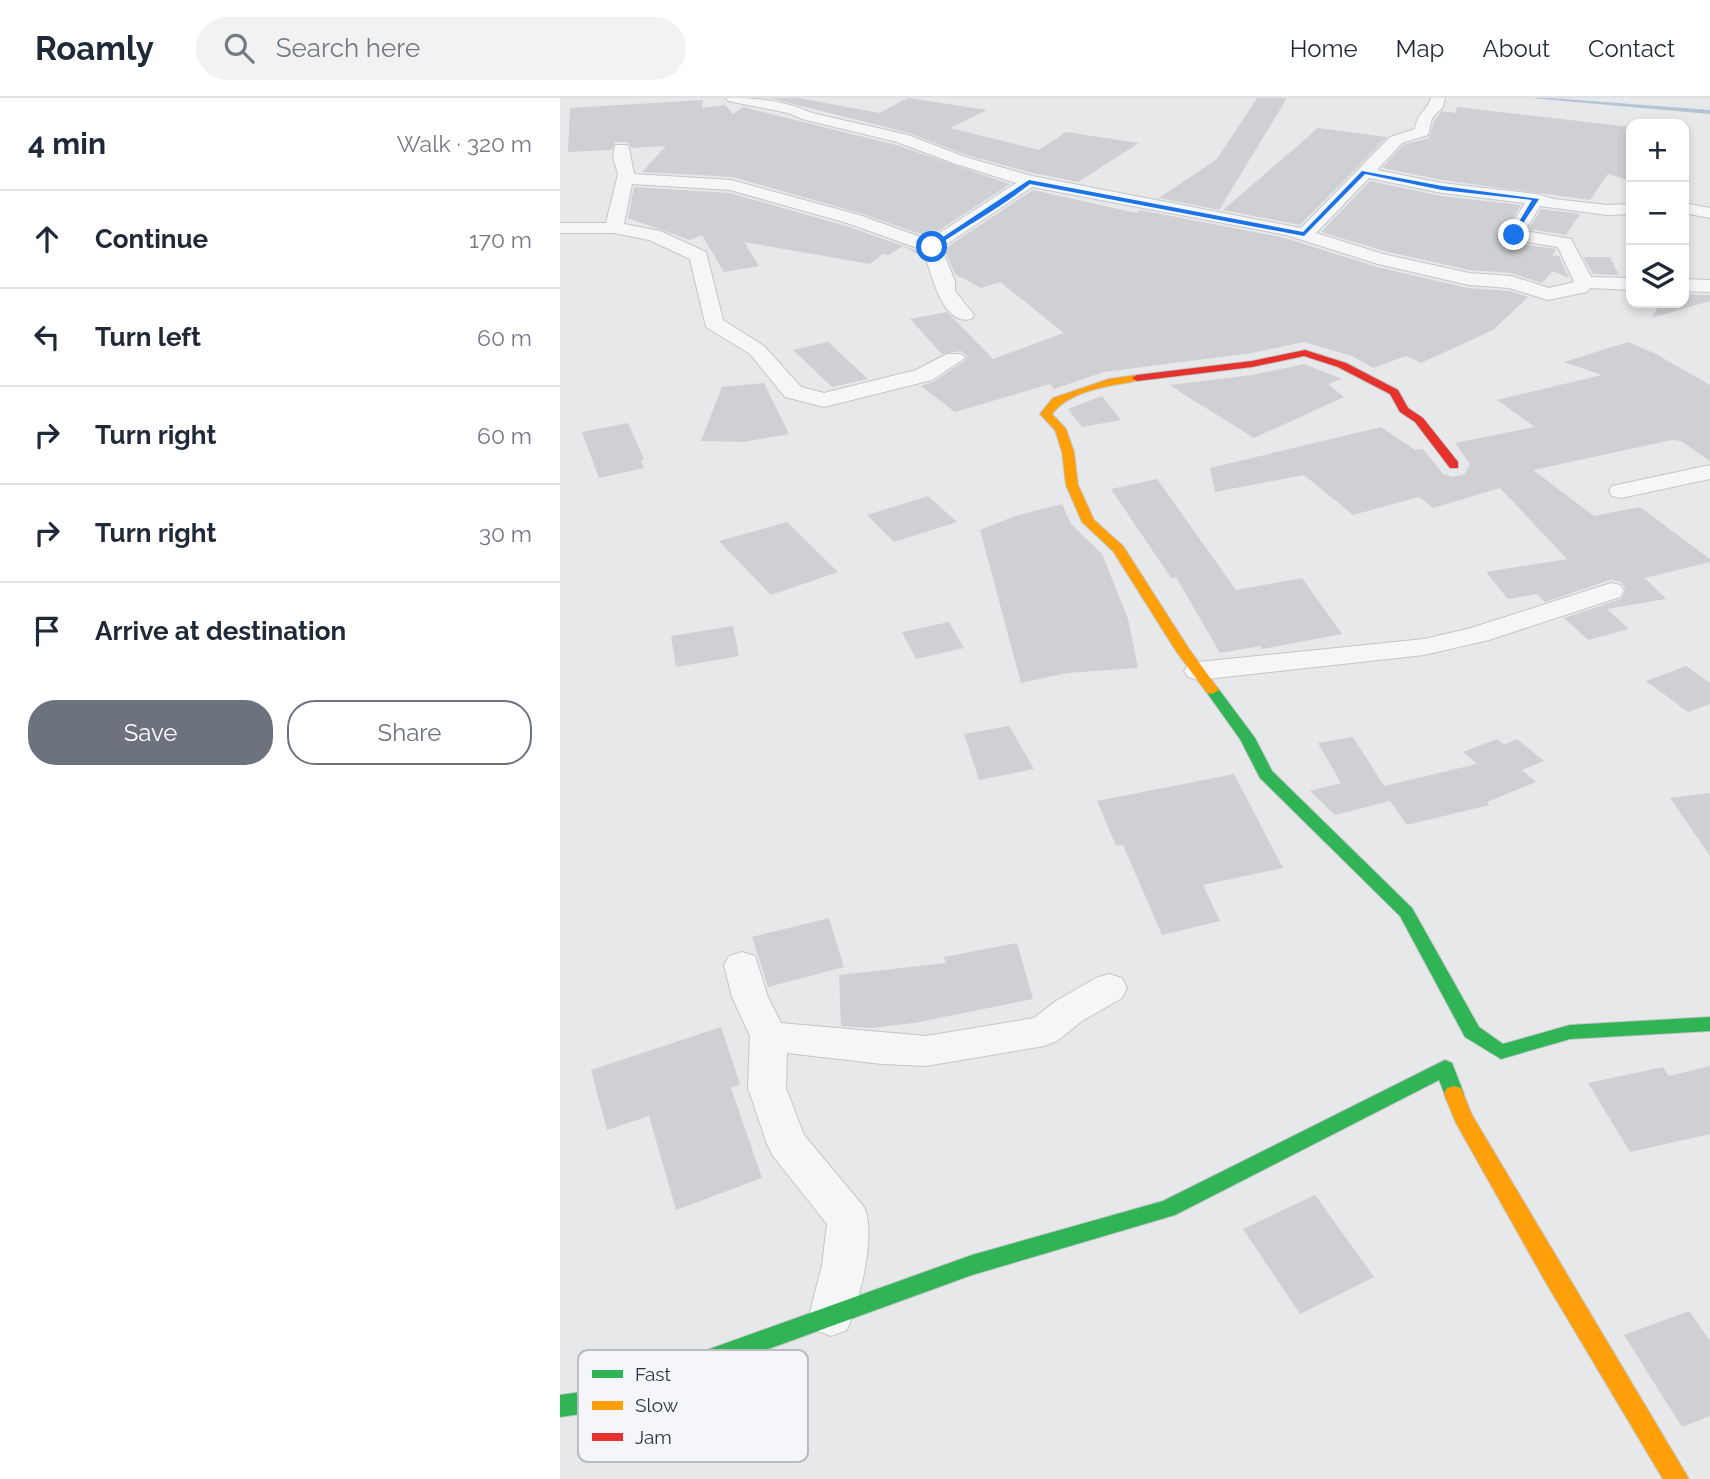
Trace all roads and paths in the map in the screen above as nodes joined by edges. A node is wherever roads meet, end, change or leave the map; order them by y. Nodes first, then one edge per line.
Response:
1 (733, 98) edge
2 (1438, 98) edge
3 (767, 101) edge
4 (621, 148) dead end
5 (1364, 172) junction
6 (625, 179) junction
7 (1029, 181) junction
8 (1536, 199) junction
9 (1626, 209) edge
10 (1689, 209) edge
11 (1710, 213) edge
12 (560, 228) edge
13 (614, 228) junction
14 (1304, 234) junction
15 (932, 247) junction
16 (1584, 282) junction
17 (1626, 284) edge
18 (1689, 285) edge
19 (1710, 286) edge
20 (964, 315) dead end
21 (954, 358) dead end
22 (1454, 465) dead end
23 (1710, 472) edge
24 (1621, 491) dead end
25 (1611, 591) dead end
26 (1198, 671) junction
27 (741, 965) dead end
28 (1109, 988) dead end
29 (1710, 1024) edge
30 (1472, 1032) junction
31 (769, 1036) junction
32 (1445, 1068) junction
33 (831, 1316) junction
34 (736, 1350) edge
35 (578, 1403) edge
36 (560, 1406) edge
37 (1677, 1479) edge

1 - 3 street
2 - 5 street
3 - 7 street
4 - 6 street
5 - 8 street
5 - 14 street
6 - 13 street
6 - 15 street
7 - 14 street
7 - 15 street
8 - 9 street
8 - 16 street
10 - 11 street
12 - 13 street
13 - 21 street
14 - 16 street
15 - 20 street
16 - 17 street
18 - 19 street
22 - 26 street
23 - 24 street
25 - 26 street
26 - 30 street
27 - 31 street
28 - 31 street
29 - 30 street
30 - 32 street
31 - 33 street
32 - 33 street
32 - 37 street
33 - 34 street
35 - 36 street

